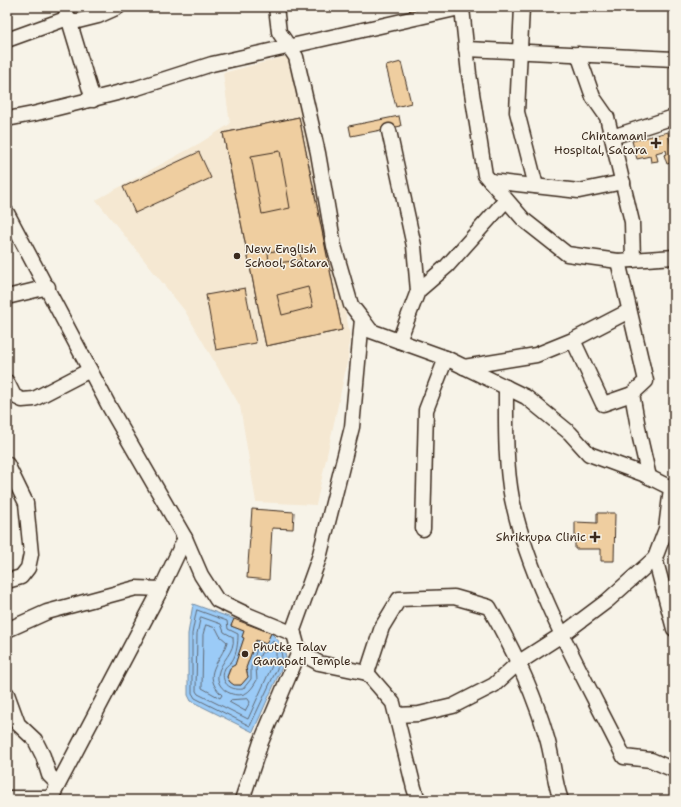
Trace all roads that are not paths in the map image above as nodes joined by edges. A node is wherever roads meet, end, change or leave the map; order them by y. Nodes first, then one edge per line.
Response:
1 (118, 7) edge
2 (276, 7) edge
3 (463, 7) edge
4 (522, 7) edge
5 (67, 16) edge
6 (7, 40) edge
7 (289, 47) junction
8 (466, 49) junction
9 (520, 52) junction
10 (578, 54) junction
11 (674, 59) edge
12 (93, 100) junction
13 (674, 117) edge
14 (7, 119) edge
15 (390, 131) dead end
16 (612, 137) junction
17 (490, 181) junction
18 (623, 182) junction
19 (536, 186) junction
20 (506, 200) junction
21 (7, 213) edge
22 (674, 258) edge
23 (633, 260) junction
24 (618, 261) junction
25 (48, 287) junction
26 (418, 291) junction
27 (7, 297) edge
28 (630, 311) junction
29 (362, 319) junction
30 (573, 340) junction
31 (399, 341) junction
32 (446, 358) junction
33 (464, 367) junction
34 (90, 370) junction
35 (7, 382) edge
36 (506, 387) junction
37 (632, 394) junction
38 (7, 464) edge
39 (649, 477) junction
40 (672, 487) edge
41 (423, 529) dead end
42 (185, 538) junction
43 (655, 558) junction
44 (7, 581) edge
45 (161, 589) junction
46 (674, 629) edge
47 (7, 630) edge
48 (294, 634) junction
49 (563, 634) junction
50 (299, 652) junction
51 (518, 663) junction
52 (367, 674) junction
53 (7, 694) edge
54 (396, 715) junction
55 (674, 770) edge
56 (58, 784) junction
57 (7, 798) edge
58 (50, 799) edge
59 (242, 800) edge
60 (418, 800) edge
61 (561, 800) edge

1 - 5 street
2 - 7 street
3 - 7 street
3 - 8 street
4 - 9 street
5 - 6 street
5 - 12 street
7 - 12 street
7 - 29 street
8 - 9 street
8 - 17 street
9 - 10 street
9 - 19 street
10 - 11 street
10 - 16 street
12 - 14 street
13 - 16 street
15 - 26 street
16 - 18 street
17 - 19 street
17 - 20 street
18 - 19 street
18 - 23 street
20 - 24 street
20 - 26 street
21 - 25 street
22 - 23 street
23 - 24 street
24 - 28 street
25 - 27 street
25 - 34 street
26 - 31 street
28 - 30 street
28 - 37 street
29 - 31 street
29 - 48 street
30 - 33 street
30 - 37 street
31 - 32 street
32 - 33 street
32 - 41 street
33 - 36 street
34 - 35 street
34 - 42 street
36 - 39 street
36 - 49 street
37 - 39 street
38 - 44 street
39 - 40 street
40 - 43 street
42 - 45 street
42 - 48 street
43 - 46 street
43 - 49 street
45 - 47 street
45 - 56 street
48 - 50 street
49 - 51 street
49 - 55 street
50 - 52 street
50 - 59 street
51 - 52 street
51 - 54 street
51 - 61 street
52 - 54 street
53 - 56 street
54 - 60 street
56 - 58 street
57 - 58 street

